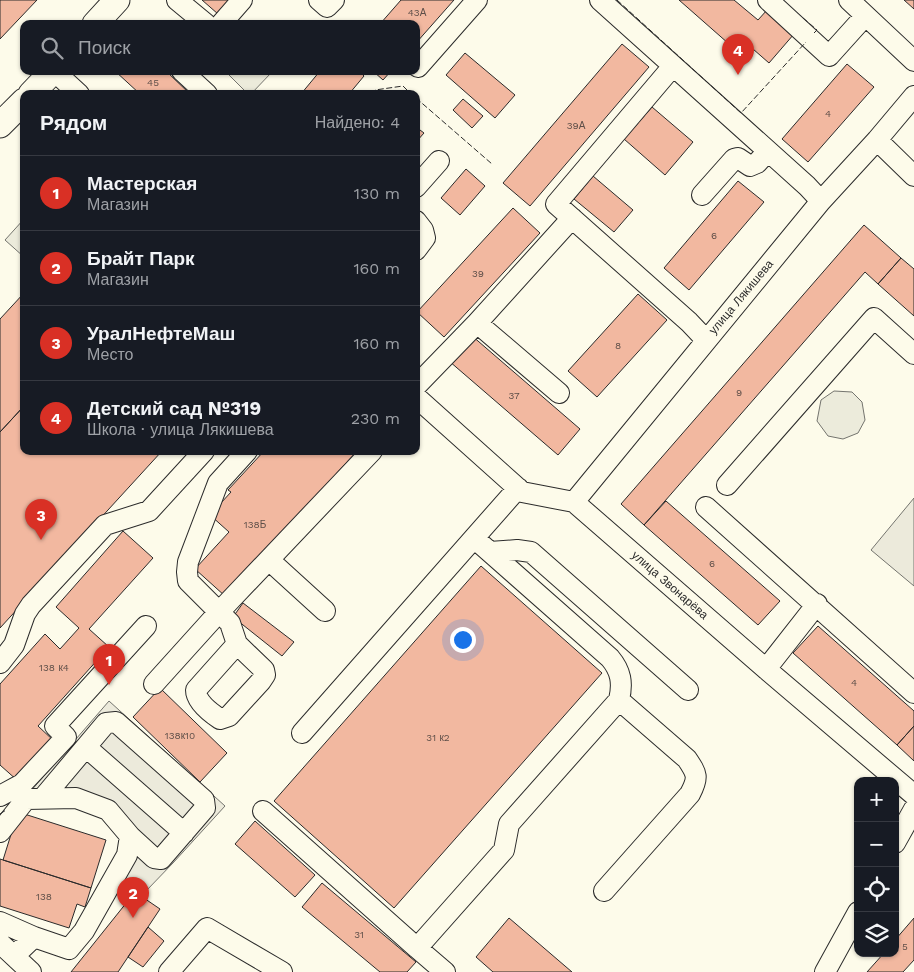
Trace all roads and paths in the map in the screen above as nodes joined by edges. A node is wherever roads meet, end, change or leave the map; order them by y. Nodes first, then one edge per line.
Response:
1 (117, 0) edge
2 (177, 0) edge
3 (242, 0) edge
4 (319, 0) edge
5 (334, 0) edge
6 (477, 0) edge
7 (600, 0) edge
8 (768, 0) edge
9 (849, 0) edge
10 (865, 16) junction
11 (99, 20) edge
12 (201, 20) edge
13 (224, 20) edge
14 (914, 61) edge
15 (420, 65) edge
16 (673, 66) junction
17 (49, 75) edge
18 (58, 75) edge
19 (186, 75) edge
20 (35, 90) edge
21 (74, 90) edge
22 (203, 90) edge
23 (914, 96) edge
24 (877, 140) junction
25 (768, 151) junction
26 (438, 161) dead end
27 (914, 176) edge
28 (420, 182) edge
29 (702, 195) dead end
30 (821, 201) junction
31 (572, 218) junction
32 (420, 226) edge
33 (420, 245) edge
34 (477, 323) junction
35 (706, 340) junction
36 (914, 354) edge
37 (420, 393) edge
38 (559, 394) dead end
39 (420, 400) edge
40 (200, 455) edge
41 (243, 455) edge
42 (368, 455) edge
43 (727, 485) dead end
44 (518, 488) junction
45 (574, 502) junction
46 (706, 507) dead end
47 (474, 538) junction
48 (490, 552) junction
49 (269, 560) junction
50 (817, 604) junction
51 (325, 611) dead end
52 (219, 612) junction
53 (146, 626) dead end
54 (237, 644) dead end
55 (0, 663) edge
56 (766, 669) junction
57 (154, 684) dead end
58 (688, 690) dead end
59 (914, 693) edge
60 (620, 700) junction
61 (302, 733) dead end
62 (86, 747) junction
63 (914, 795) edge
64 (0, 796) edge
65 (42, 798) junction
66 (914, 809) edge
67 (263, 811) dead end
68 (0, 832) edge
69 (184, 833) junction
70 (130, 836) junction
71 (899, 836) edge
72 (604, 891) dead end
73 (854, 919) edge
74 (0, 922) edge
75 (34, 937) junction
76 (418, 948) junction
77 (7, 950) edge
78 (31, 972) edge
79 (169, 972) edge
80 (282, 972) edge
81 (445, 972) edge
82 (825, 972) edge

1 - 11 main road
2 - 12 street
3 - 13 street
4 - 5 street
6 - 15 street
7 - 16 street
8 - 10 street
9 - 10 street
10 - 14 street
16 - 25 street
16 - 31 street
17 - 20 main road
18 - 21 street
19 - 22 street
23 - 24 street, улица Лякишева
24 - 27 street
24 - 30 street, улица Лякишева
25 - 29 street
25 - 30 street
26 - 28 street
30 - 35 street, улица Лякишева
31 - 34 street
31 - 35 street
32 - 33 street
34 - 37 street
34 - 38 street
35 - 45 street, улица Лякишева
36 - 43 street
39 - 44 street
40 - 55 street
41 - 52 street
42 - 49 street
44 - 45 street
44 - 47 street
45 - 56 street, улица Звонарёва
46 - 50 street
47 - 48 street
47 - 61 street
48 - 58 street
48 - 60 street
49 - 51 street
49 - 52 street
50 - 56 street
50 - 59 street
52 - 54 street
52 - 57 street
53 - 64 street
56 - 63 street, улица Звонарёва
60 - 72 street
60 - 76 street
62 - 65 street
62 - 69 street
62 - 69 street
65 - 68 street
65 - 70 street
66 - 71 street
67 - 76 street
69 - 70 street
70 - 75 street
73 - 82 street
74 - 75 street
75 - 77 street
76 - 81 street
77 - 78 street
79 - 80 street

